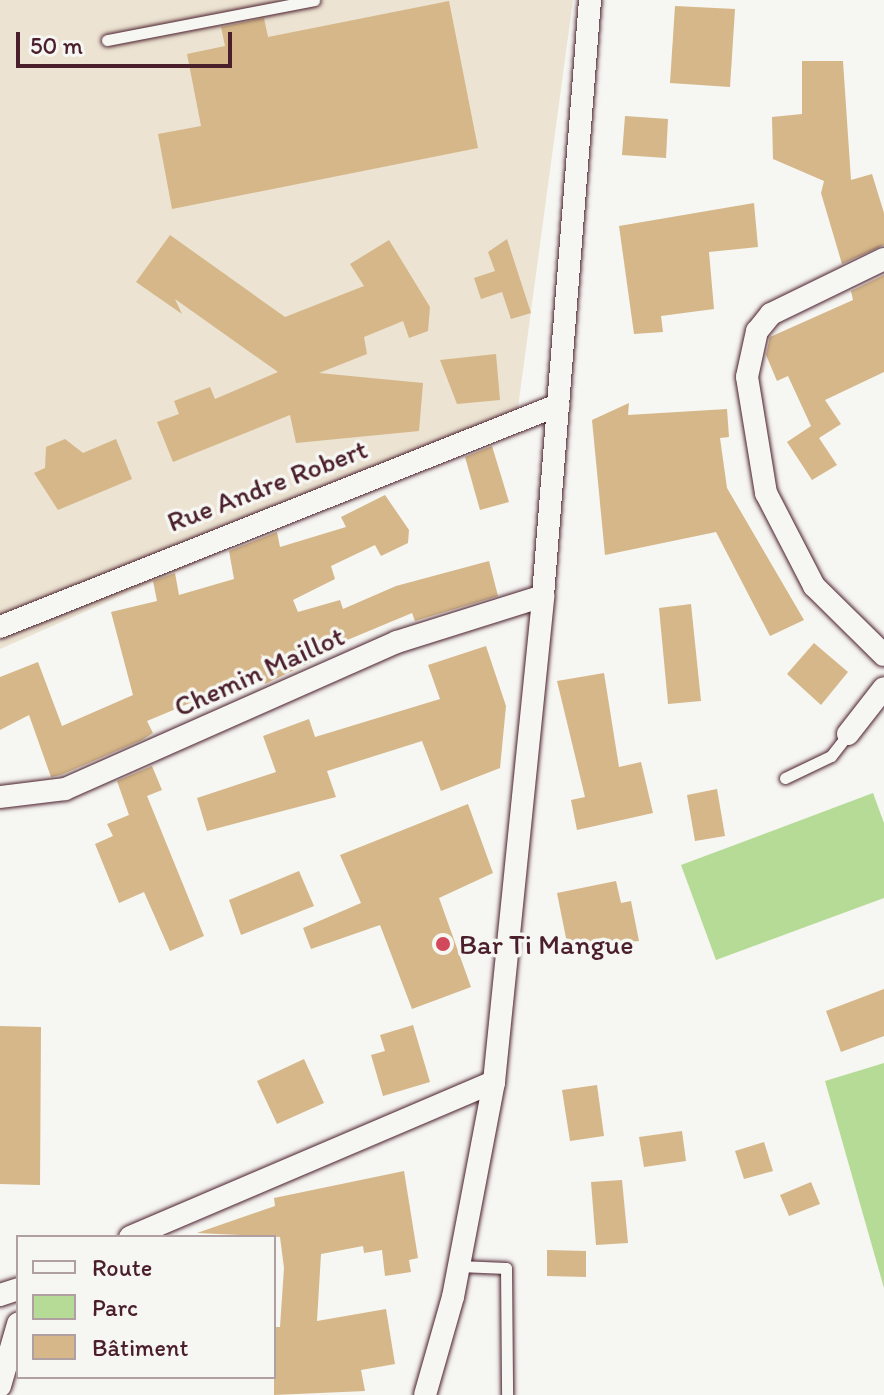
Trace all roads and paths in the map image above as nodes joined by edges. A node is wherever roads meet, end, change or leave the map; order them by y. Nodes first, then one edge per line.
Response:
1 (314, 0) edge
2 (590, 0) edge
3 (107, 40) dead end
4 (884, 259) edge
5 (558, 405) junction
6 (543, 596) junction
7 (0, 627) edge
8 (884, 655) edge
9 (884, 688) edge
10 (848, 734) joint
11 (785, 778) dead end
12 (0, 797) edge
13 (494, 1082) junction
14 (135, 1235) edge
15 (459, 1266) junction
16 (16, 1331) edge
17 (0, 1386) edge
18 (425, 1395) edge
19 (507, 1395) edge

1 - 3 lane
2 - 5 street
4 - 8 street
5 - 6 street
5 - 7 street, Rue Andre Robert
6 - 12 street, Chemin Maillot
6 - 13 street
9 - 10 street
10 - 11 lane
13 - 14 street
13 - 15 street
15 - 18 street
15 - 19 lane
16 - 17 street

